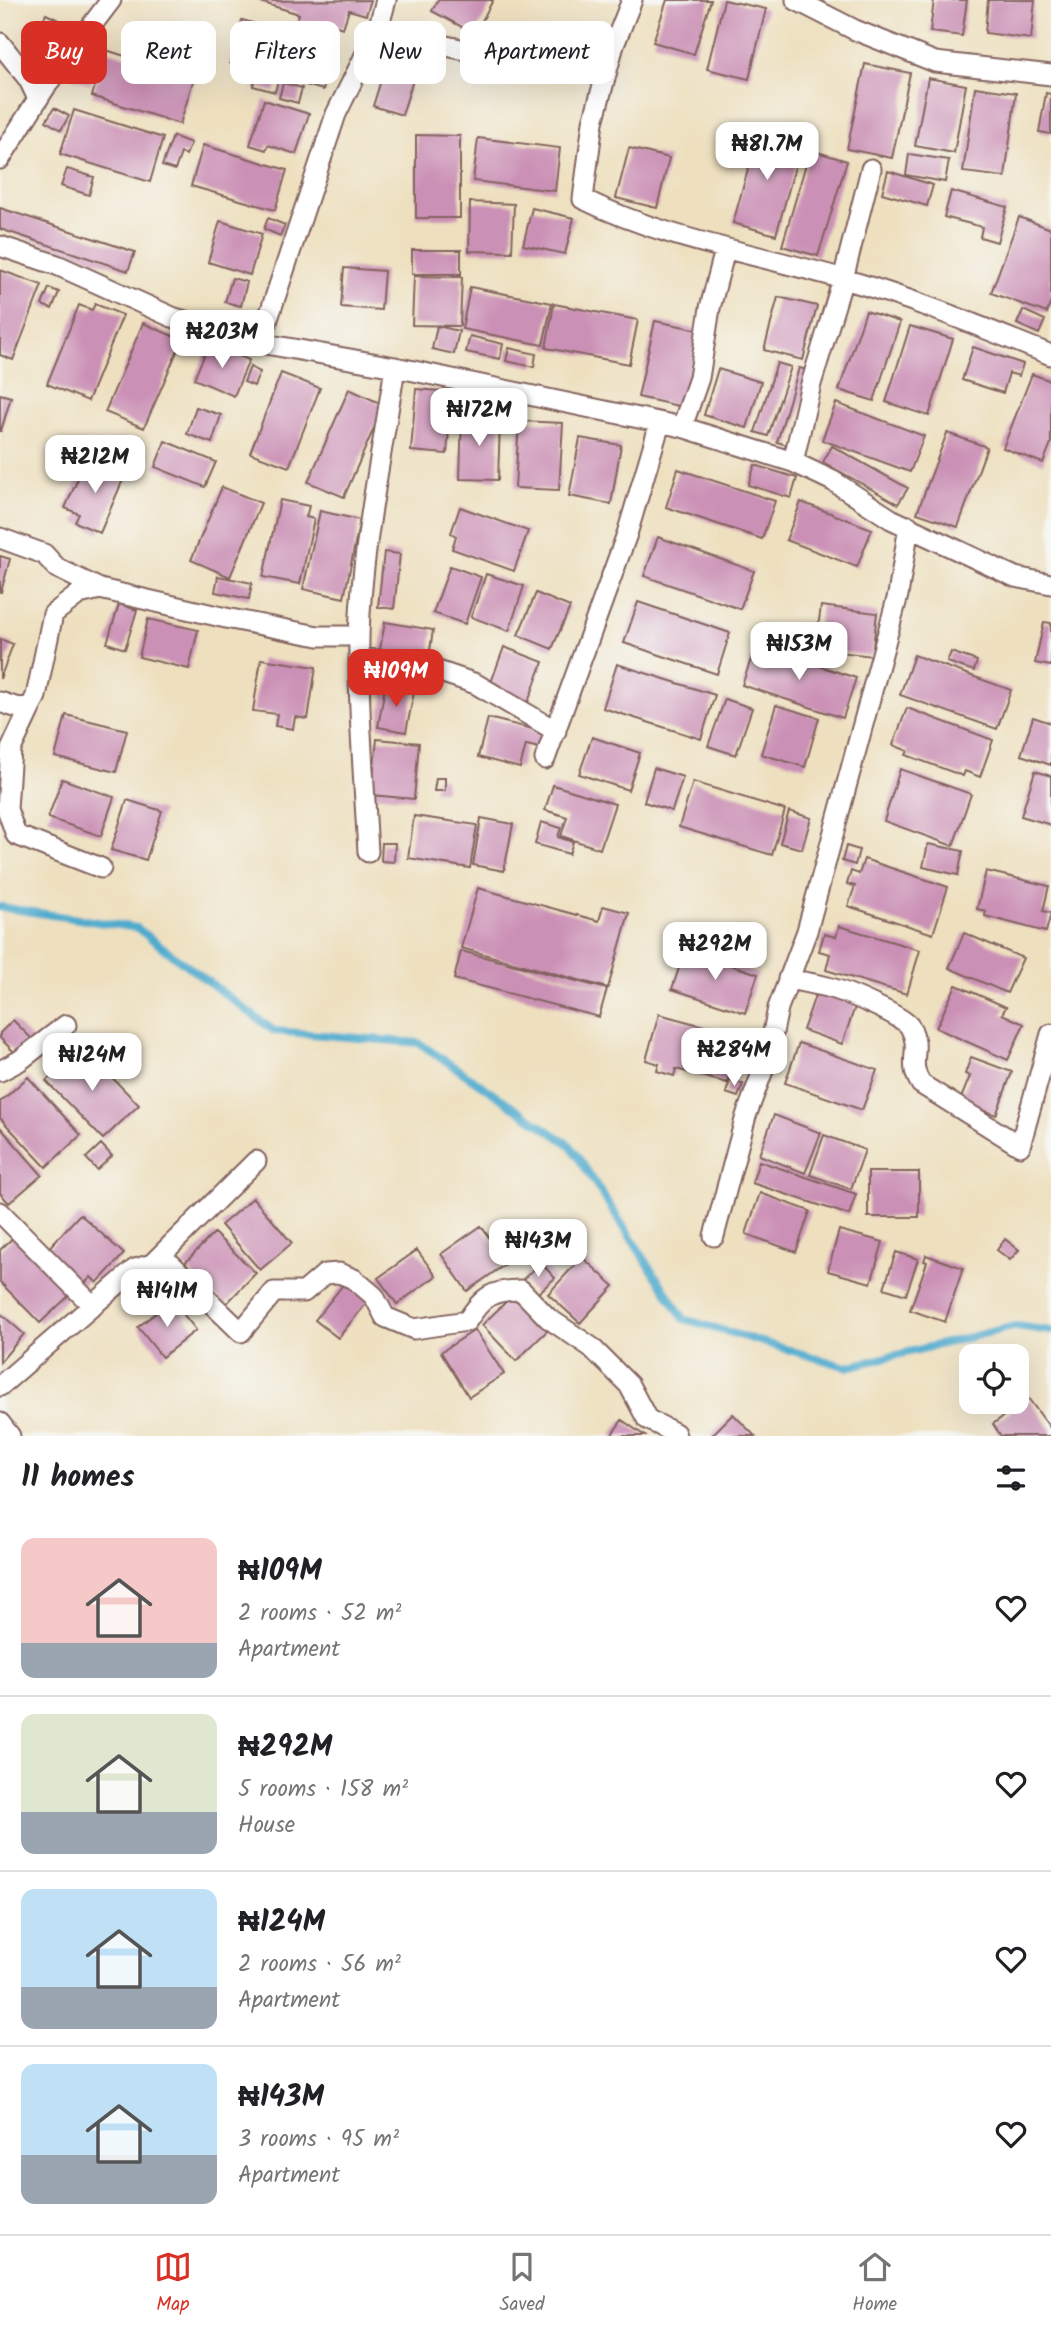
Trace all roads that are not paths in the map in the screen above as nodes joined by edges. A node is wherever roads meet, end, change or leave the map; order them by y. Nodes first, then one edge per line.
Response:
1 (111, 0) edge
2 (386, 0) edge
3 (632, 0) edge
4 (796, 0) edge
5 (380, 21) edge
6 (0, 43) edge
7 (614, 45) edge
8 (1051, 75) edge
9 (354, 78) edge
10 (603, 84) edge
11 (38, 99) junction
12 (0, 159) edge
13 (871, 169) dead end
14 (0, 246) edge
15 (725, 250) junction
16 (844, 279) junction
17 (260, 343) junction
18 (1051, 355) edge
19 (396, 367) junction
20 (660, 423) junction
21 (682, 427) junction
22 (793, 462) junction
23 (909, 526) junction
24 (0, 538) edge
25 (1051, 584) edge
26 (100, 589) junction
27 (359, 636) junction
28 (360, 658) junction
29 (0, 702) edge
30 (30, 706) junction
31 (556, 731) junction
32 (545, 760) dead end
33 (368, 852) dead end
34 (101, 868) dead end
35 (788, 979) junction
36 (65, 1026) dead end
37 (1051, 1034) edge
38 (0, 1071) edge
39 (256, 1161) dead end
40 (0, 1212) edge
41 (714, 1236) dead end
42 (152, 1264) junction
43 (93, 1306) junction
44 (0, 1386) edge
45 (0, 1423) edge
46 (10, 1436) edge
47 (676, 1436) edge

1 - 11 street
2 - 5 street
3 - 7 street
4 - 8 street
6 - 11 street
9 - 17 street
10 - 15 street
11 - 12 street
13 - 16 street
14 - 17 street
15 - 16 street
15 - 21 street
16 - 18 street
16 - 22 street
17 - 19 street
19 - 20 street
19 - 27 street
20 - 21 street
20 - 31 street
21 - 22 street
22 - 23 street
23 - 25 street
23 - 35 street
24 - 26 street
26 - 27 street
26 - 30 street
27 - 28 street
28 - 31 street
28 - 33 street
29 - 30 street
30 - 34 street
31 - 32 street
35 - 37 street
35 - 41 street
36 - 38 street
39 - 42 street
40 - 43 street
42 - 43 street
42 - 47 street
43 - 44 street
45 - 46 street

